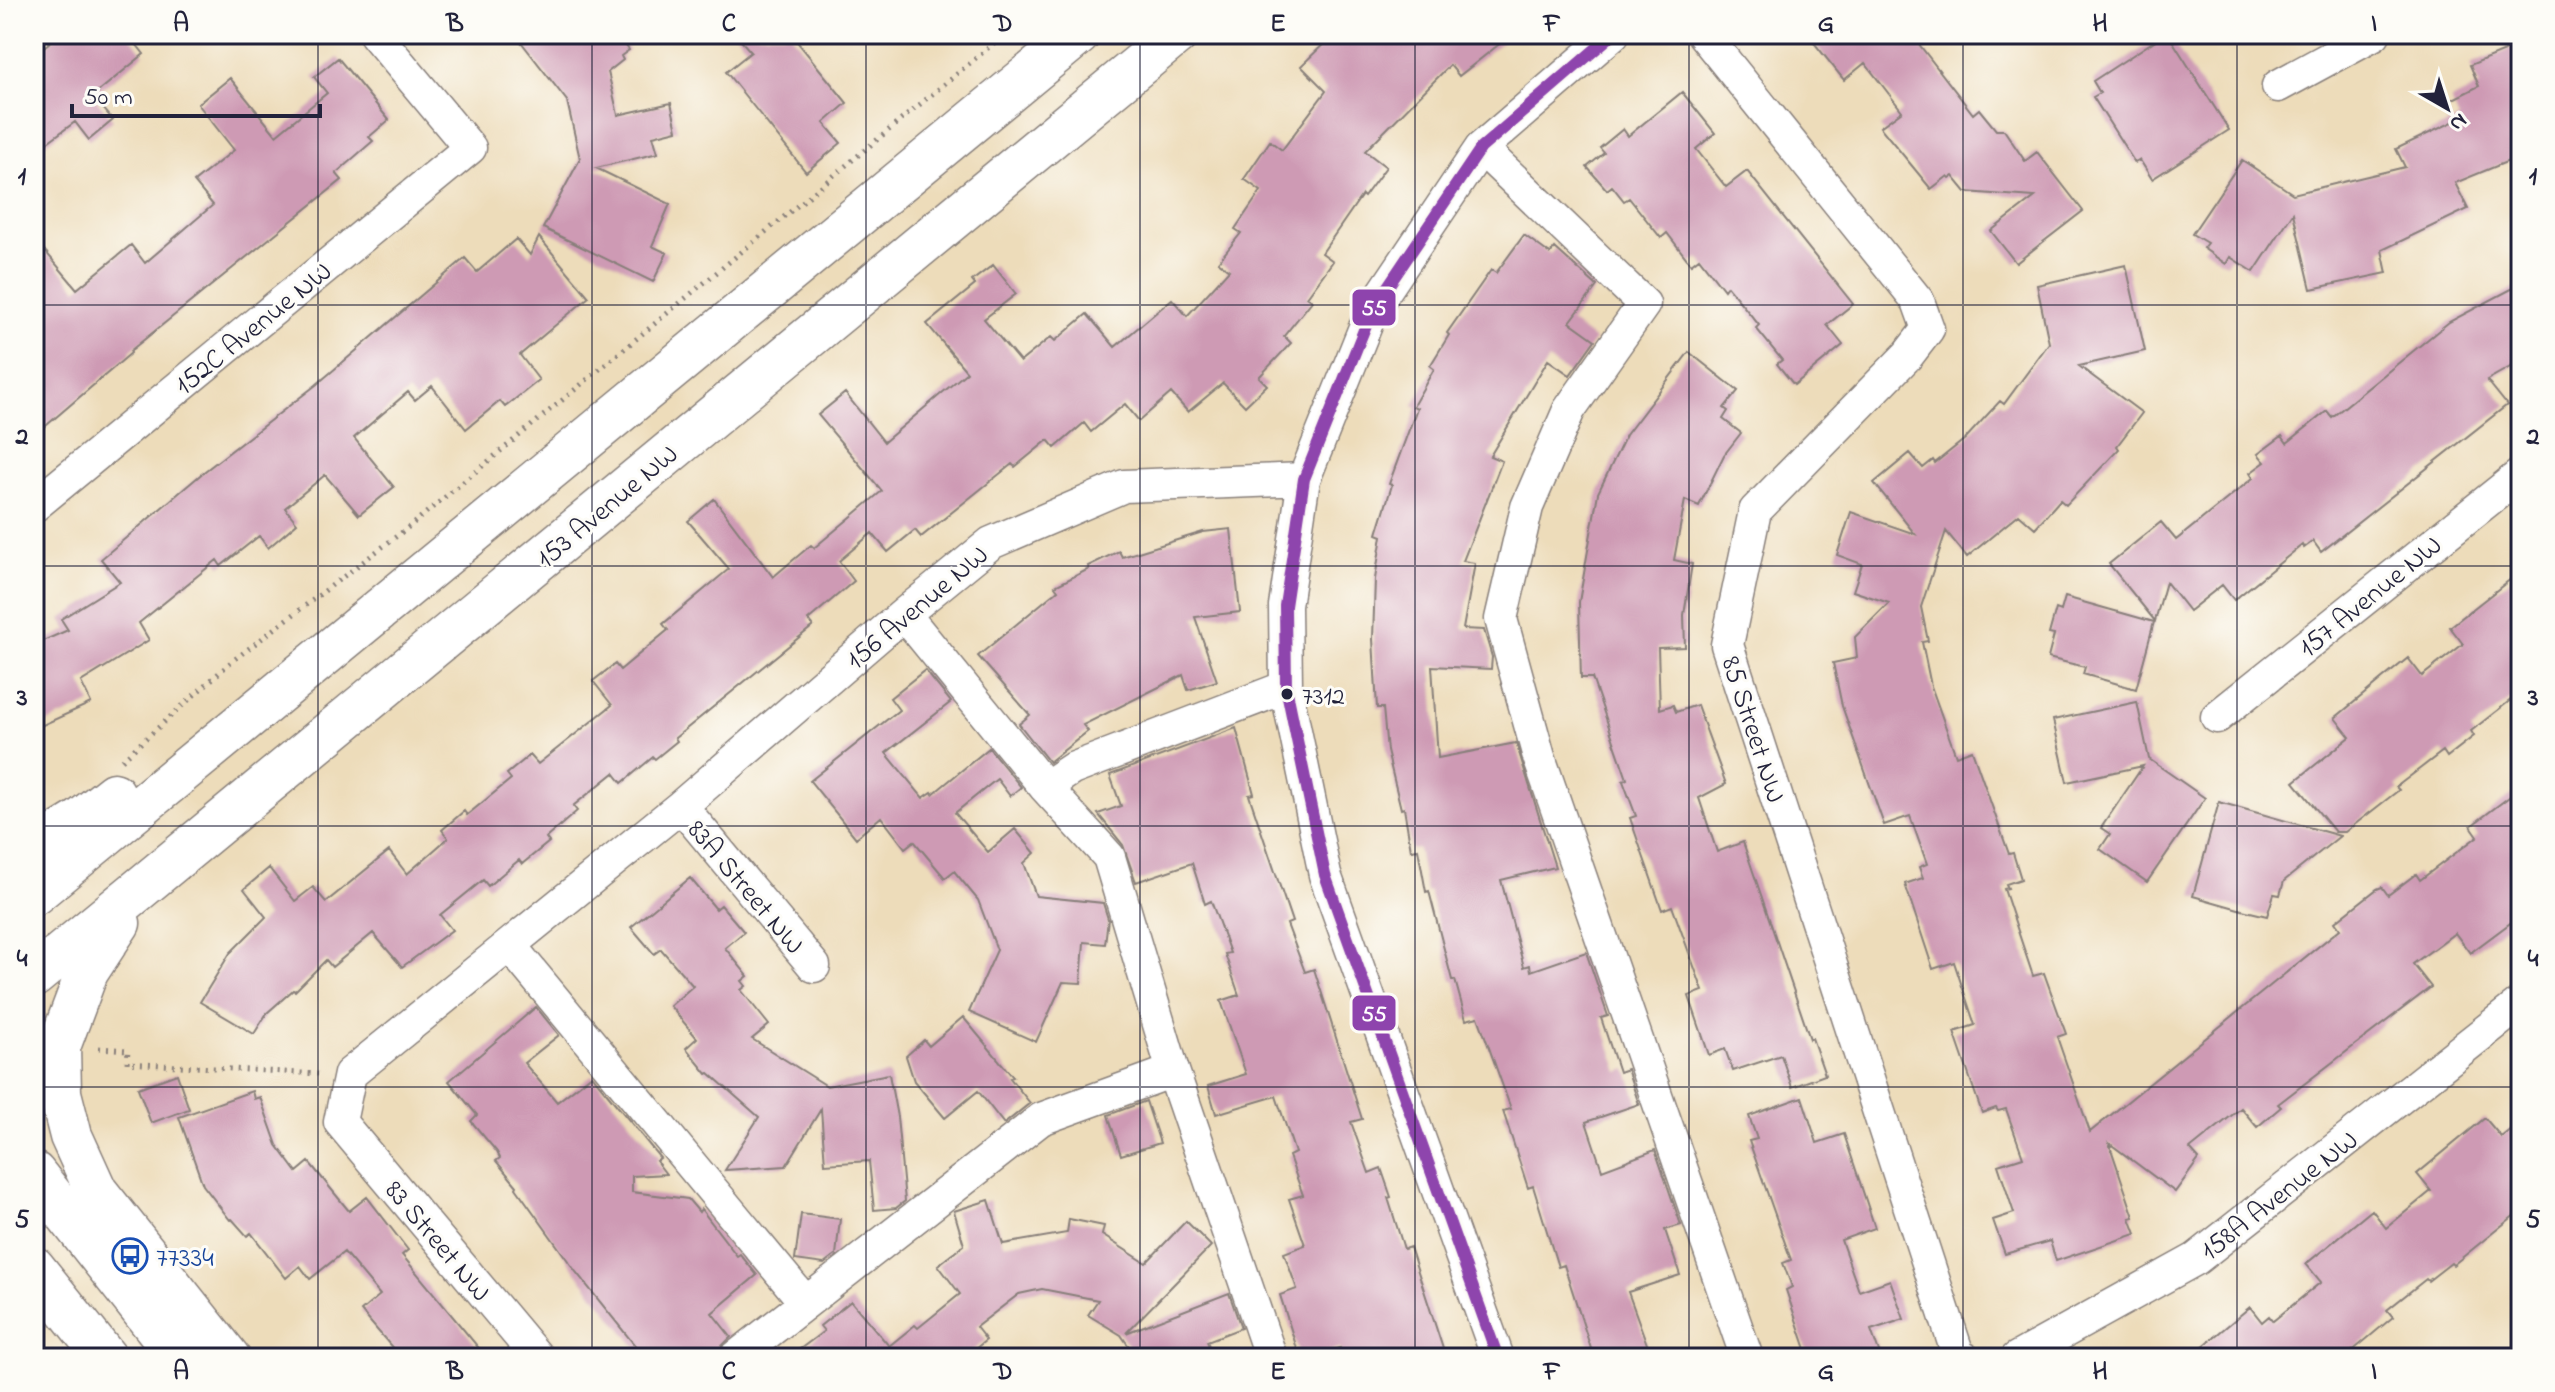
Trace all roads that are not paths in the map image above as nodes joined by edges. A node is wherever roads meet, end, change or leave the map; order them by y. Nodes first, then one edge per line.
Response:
1 (375, 34) edge
2 (1079, 34) edge
3 (1177, 34) edge
4 (1613, 34) edge
5 (1703, 34) edge
6 (2374, 34) edge
7 (2278, 86) dead end
8 (1481, 148) junction
9 (2521, 474) edge
10 (1304, 479) junction
11 (34, 506) edge
12 (430, 569) junction
13 (904, 614) junction
14 (1286, 687) junction
15 (2217, 717) dead end
16 (1045, 787) junction
17 (681, 806) junction
18 (34, 849) edge
19 (171, 864) junction
20 (34, 894) edge
21 (510, 946) junction
22 (814, 966) dead end
23 (34, 976) edge
24 (2521, 1003) edge
25 (1173, 1071) junction
26 (340, 1122) joint
27 (34, 1173) edge
28 (37, 1274) edge
29 (805, 1302) junction
30 (1961, 1356) edge
31 (106, 1358) edge
32 (180, 1358) edge
33 (229, 1358) edge
34 (538, 1358) edge
35 (735, 1358) edge
36 (1271, 1358) edge
37 (1498, 1358) edge
38 (1747, 1358) edge
39 (2017, 1358) edge

1 - 11 street, 152C Avenue NW
2 - 12 main road
3 - 19 main road, 153 Avenue NW
4 - 8 street
5 - 30 street, 85 Street NW
6 - 7 street
8 - 10 street
8 - 38 street
9 - 15 street, 157 Avenue NW
10 - 13 street, 156 Avenue NW
10 - 14 street
12 - 18 main road
12 - 20 main road
13 - 16 street
13 - 17 street, 156 Avenue NW
14 - 16 street
14 - 37 street
16 - 25 street
17 - 21 street, 156 Avenue NW
17 - 22 street, 83A Street NW
19 - 23 main road, 153 Avenue NW
19 - 33 main road
21 - 26 street, 156 Avenue NW
21 - 29 street
24 - 39 street, 158A Avenue NW
25 - 29 street
25 - 36 street
26 - 34 street, 83 Street NW
27 - 32 main road
28 - 31 main road
29 - 35 street

